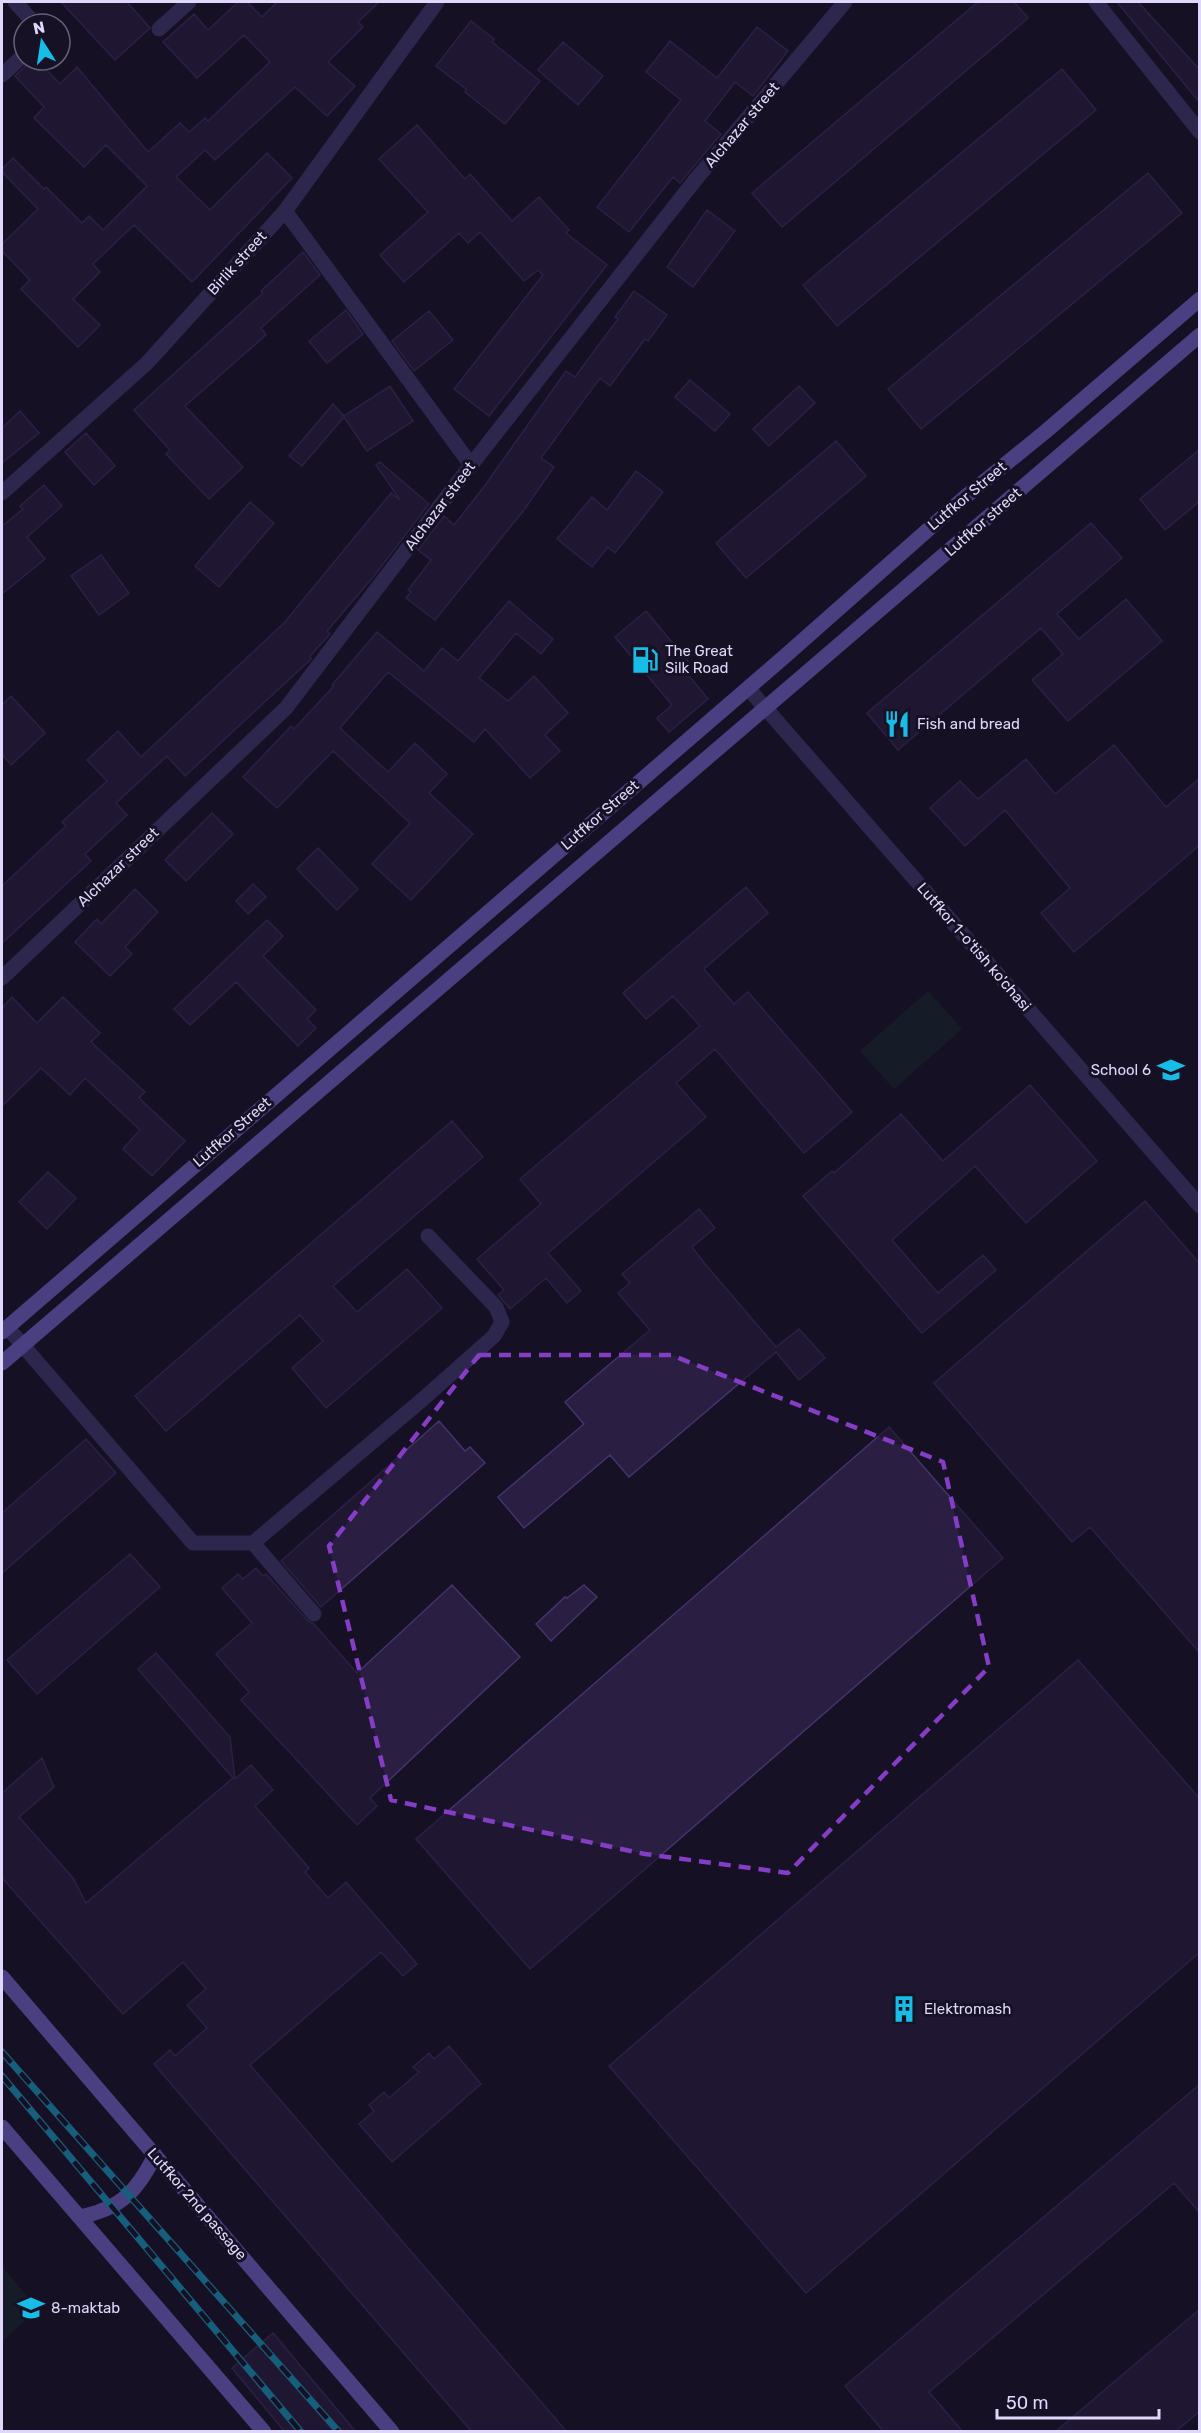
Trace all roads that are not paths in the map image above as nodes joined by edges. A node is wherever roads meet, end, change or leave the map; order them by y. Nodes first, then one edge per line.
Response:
1 (189, 2) edge
2 (437, 2) edge
3 (845, 2) edge
4 (1096, 2) edge
5 (159, 29) dead end
6 (1200, 132) edge
7 (285, 211) junction
8 (1200, 298) edge
9 (1200, 334) edge
10 (471, 465) junction
11 (2, 493) edge
12 (748, 688) junction
13 (765, 709) junction
14 (2, 978) edge
15 (1200, 1206) edge
16 (428, 1236) dead end
17 (4, 1329) edge
18 (23, 1345) junction
19 (2, 1364) edge
20 (253, 1543) junction
21 (314, 1614) dead end
22 (2, 1977) edge
23 (2, 2127) edge
24 (155, 2155) junction
25 (79, 2217) junction
26 (264, 2432) edge
27 (392, 2432) edge

1 - 5 street
2 - 7 street, Birlik street
3 - 10 street, Alchazar street
4 - 6 street
7 - 10 street
7 - 11 street, Birlik street
8 - 12 main road, Lutfkor Street
9 - 13 main road, Lutfkor street
10 - 14 street, Alchazar street
12 - 13 street, Lutfkor 1-o'tish ko'chasi
12 - 17 main road, Lutfkor Street
13 - 15 street, Lutfkor 1-o'tish ko'chasi
13 - 18 main road, Lutfkor Street
16 - 20 street
17 - 18 street
18 - 19 main road, Lutfkor Street
18 - 20 street
20 - 21 street
22 - 24 main road, Lutfkor 2nd passage
23 - 25 main road
24 - 25 main road
24 - 27 main road, Lutfkor 2nd passage
25 - 26 main road

